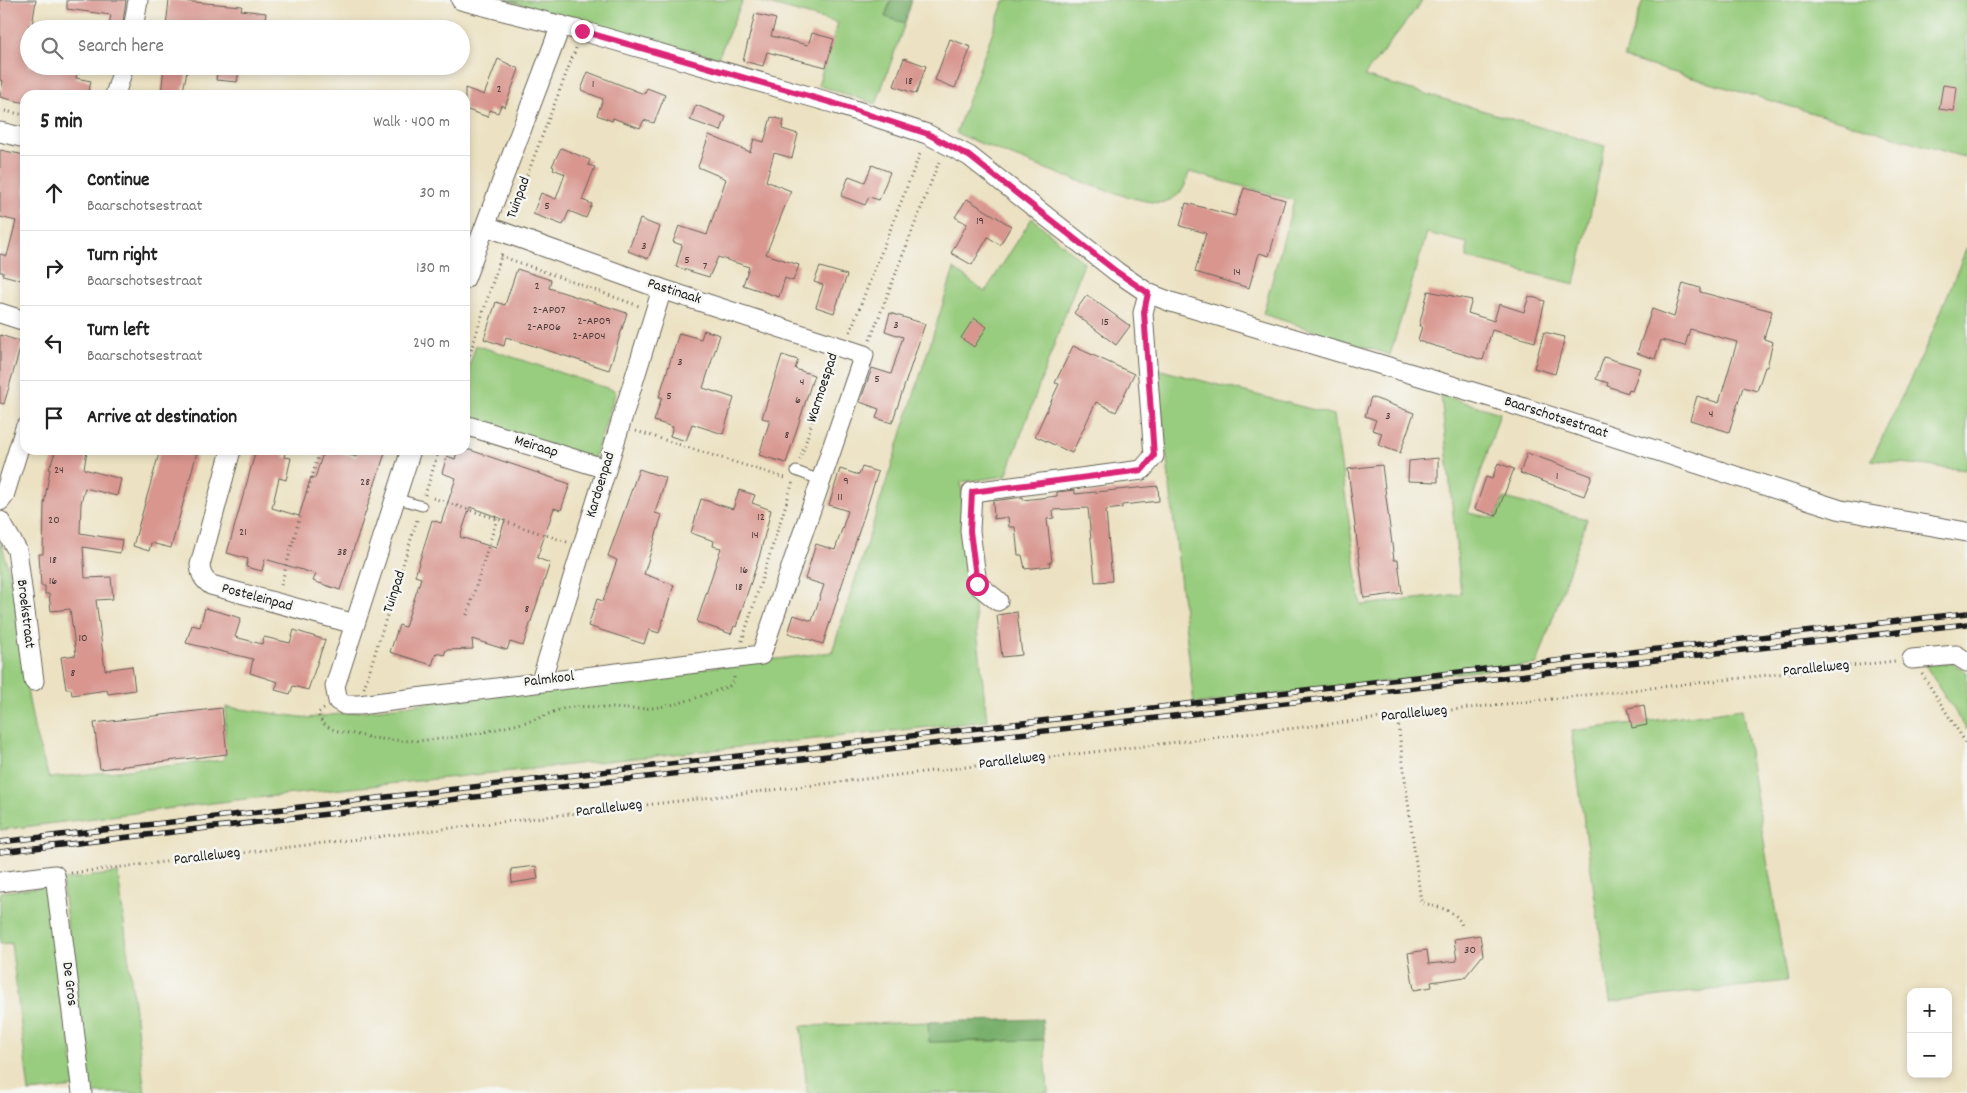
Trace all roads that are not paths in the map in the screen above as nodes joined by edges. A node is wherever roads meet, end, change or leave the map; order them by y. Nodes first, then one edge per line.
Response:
1 (138, 0) edge
2 (461, 0) edge
3 (135, 20) edge
4 (562, 25) junction
5 (121, 75) edge
6 (117, 90) edge
7 (0, 132) edge
8 (20, 137) edge
9 (486, 226) junction
10 (470, 249) edge
11 (662, 289) junction
12 (1148, 293) junction
13 (0, 313) edge
14 (20, 319) edge
15 (864, 354) joint
16 (470, 427) edge
17 (20, 444) edge
18 (230, 455) edge
19 (409, 455) edge
20 (606, 468) junction
21 (794, 476) road end
22 (820, 480) junction
23 (395, 498) junction
24 (0, 500) edge
25 (422, 506) road end
26 (0, 521) edge
27 (1967, 532) edge
28 (998, 601) dead end
29 (355, 624) junction
30 (761, 655) joint
31 (1912, 659) road end
32 (1967, 662) edge
33 (34, 681) dead end
34 (541, 681) junction
35 (338, 701) joint
36 (0, 882) edge
37 (82, 1093) edge

1 - 3 street
2 - 4 street, Baarschotsestraat
4 - 9 street, Tuinpad
4 - 12 street, Baarschotsestraat
5 - 6 street
7 - 8 street
9 - 10 street, Tuinpad
9 - 11 street, Pastinaak
11 - 15 street, Pastinaak
11 - 20 street, Kardoenpad
12 - 27 street, Baarschotsestraat
12 - 28 street
13 - 14 street
15 - 22 street, Warmoespad
16 - 20 street, Meiraap
17 - 24 street
18 - 29 street, Posteleinpad
19 - 23 street, Tuinpad
20 - 34 street, Kardoenpad
21 - 22 lane
22 - 30 street, Warmoespad
23 - 25 lane
23 - 29 street, Tuinpad
26 - 33 street, Broekstraat
29 - 35 street, Tuinpad
30 - 34 street, Palmkool
31 - 32 street
34 - 35 street, Palmkool
36 - 37 street, De Gros

